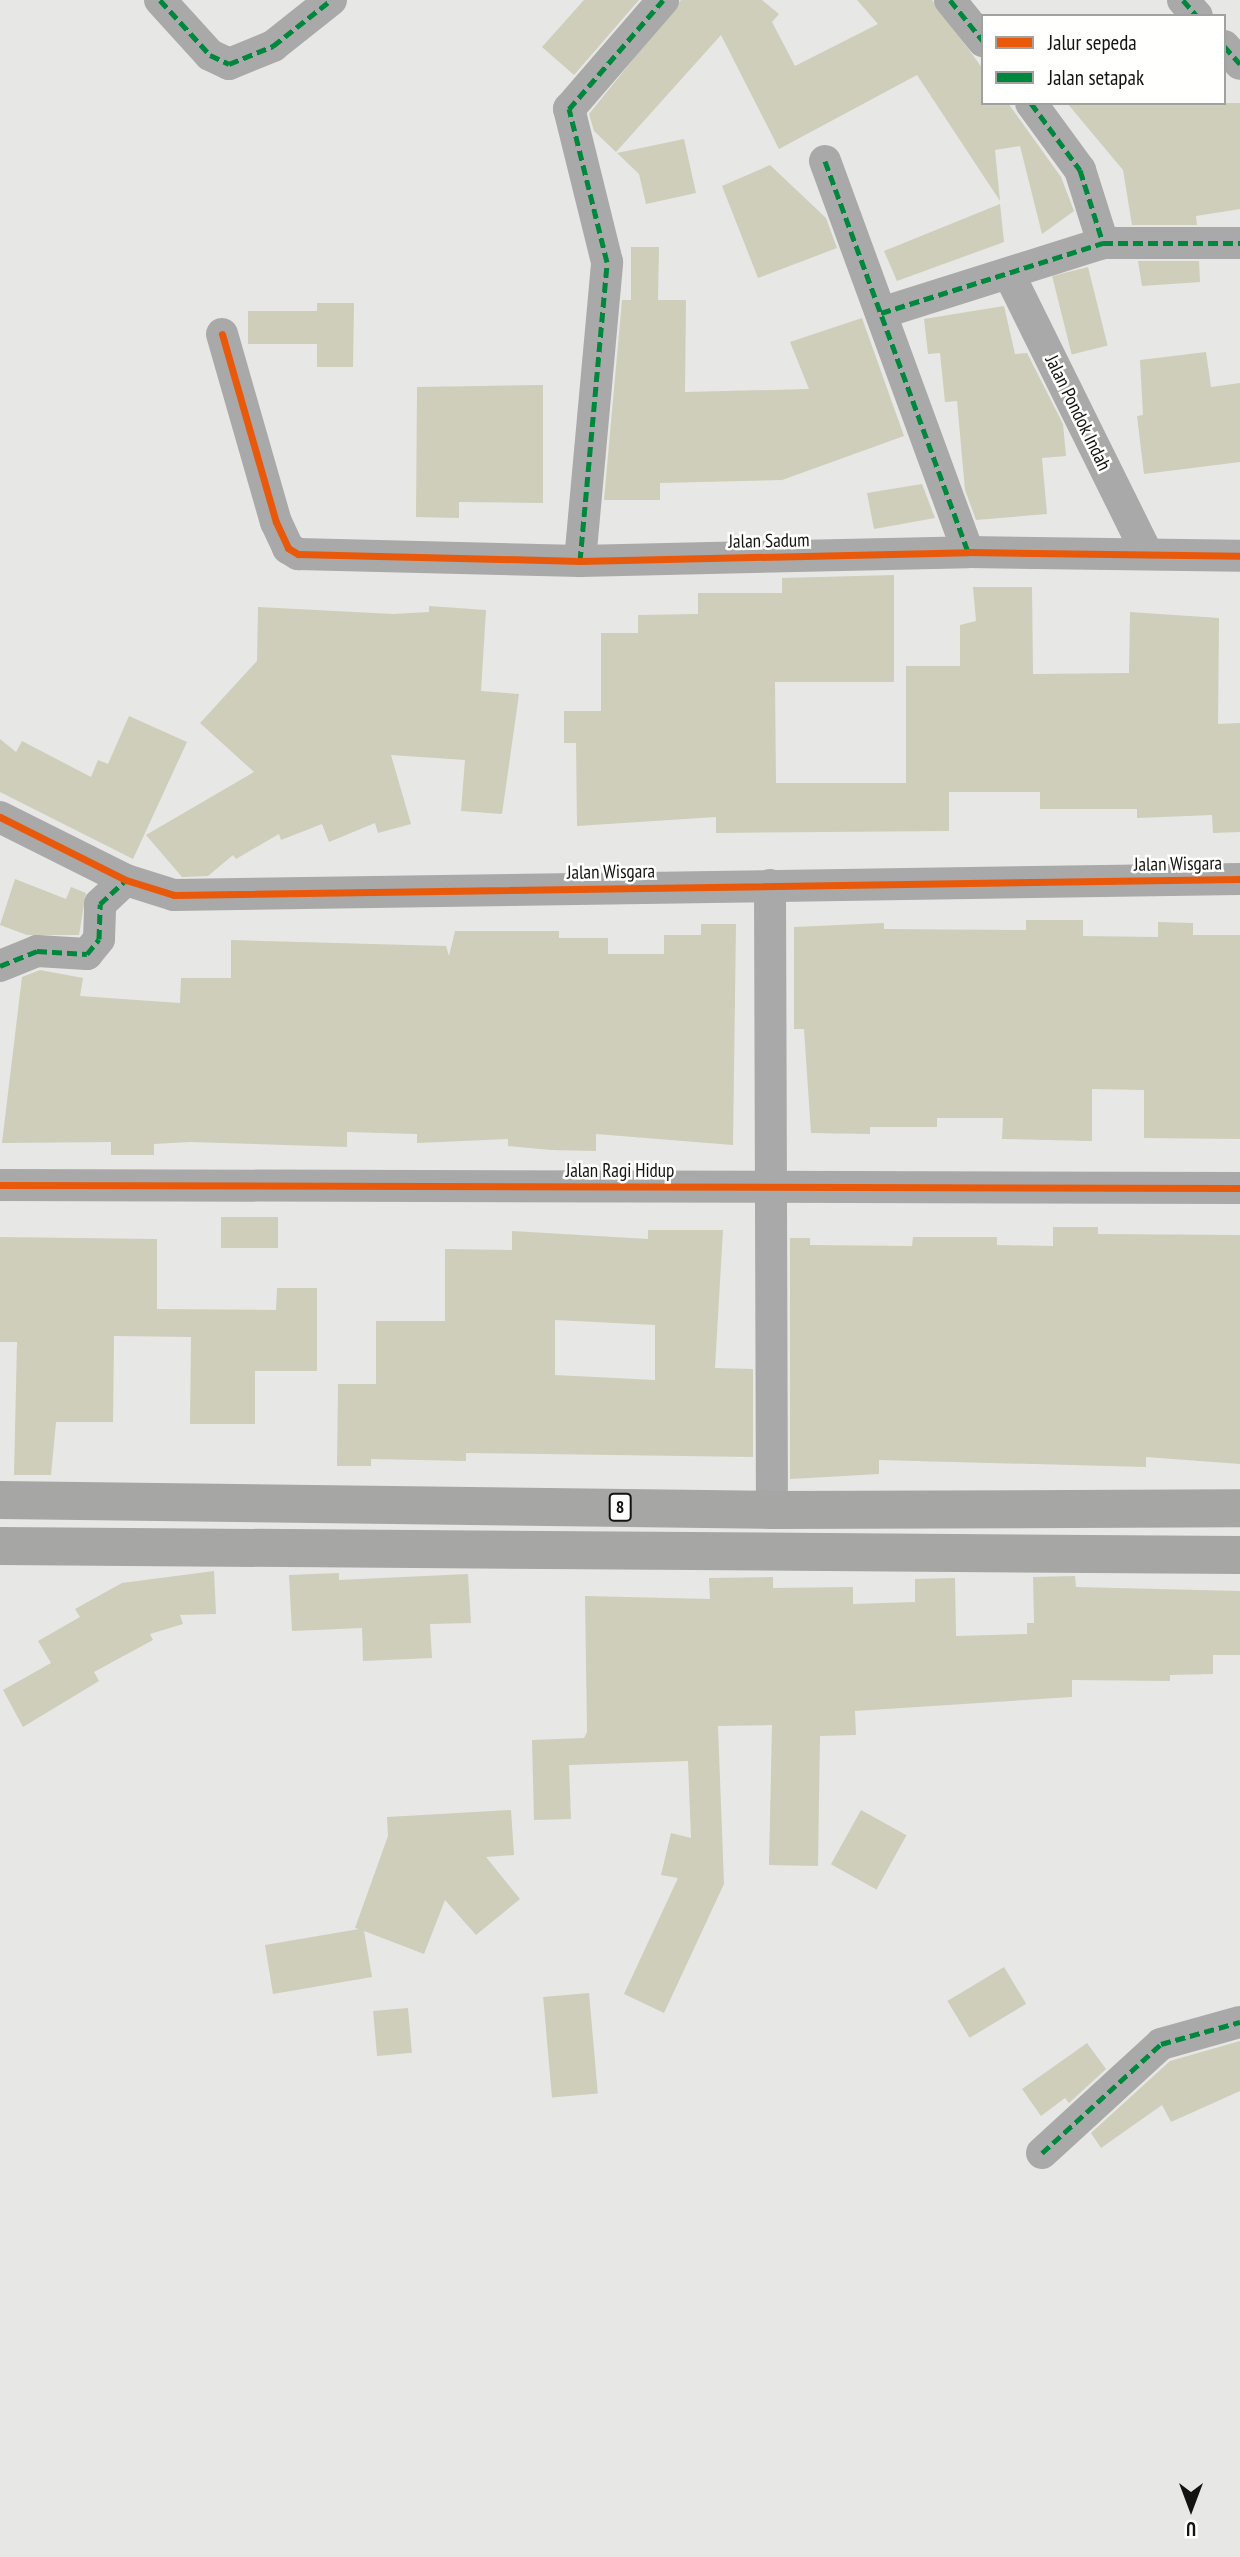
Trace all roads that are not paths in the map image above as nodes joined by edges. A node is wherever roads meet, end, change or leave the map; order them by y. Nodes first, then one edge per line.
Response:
1 (160, 0) edge
2 (331, 0) edge
3 (663, 0) edge
4 (950, 0) edge
5 (1183, 0) edge
6 (1195, 14) edge
7 (981, 39) edge
8 (1226, 48) edge
9 (1240, 64) edge
10 (1032, 105) edge
11 (825, 161) dead end
12 (1103, 243) junction
13 (1240, 243) edge
14 (1009, 274) junction
15 (881, 313) junction
16 (222, 334) dead end
17 (968, 552) junction
18 (1147, 553) junction
19 (1240, 556) edge
20 (580, 561) junction
21 (0, 817) edge
22 (1240, 879) edge
23 (126, 880) junction
24 (770, 885) junction
25 (0, 966) edge
26 (0, 1185) edge
27 (769, 1187) junction
28 (1240, 1188) edge
29 (0, 1500) edge
30 (1240, 1508) edge
31 (772, 1510) junction
32 (0, 1546) edge
33 (1240, 1555) edge
34 (1240, 2022) edge
35 (1042, 2153) dead end

1 - 2 street
3 - 20 street
4 - 7 street
5 - 6 street
8 - 9 street
10 - 12 street
11 - 15 street
12 - 13 street
12 - 14 street
14 - 15 street
14 - 18 street, Jalan Pondok Indah
15 - 17 street
16 - 20 street, Jalan Sadum
17 - 18 street, Jalan Sadum
17 - 20 street, Jalan Sadum
18 - 19 street, Jalan Sadum
21 - 23 street, Jalan Wisgara
22 - 24 street, Jalan Wisgara
23 - 24 street, Jalan Wisgara
23 - 25 street
24 - 27 street
26 - 27 street, Jalan Ragi Hidup
27 - 28 street, Jalan Ragi Hidup
27 - 31 street
29 - 31 highway, 8
30 - 31 highway, 8
32 - 33 highway, 8
34 - 35 street

